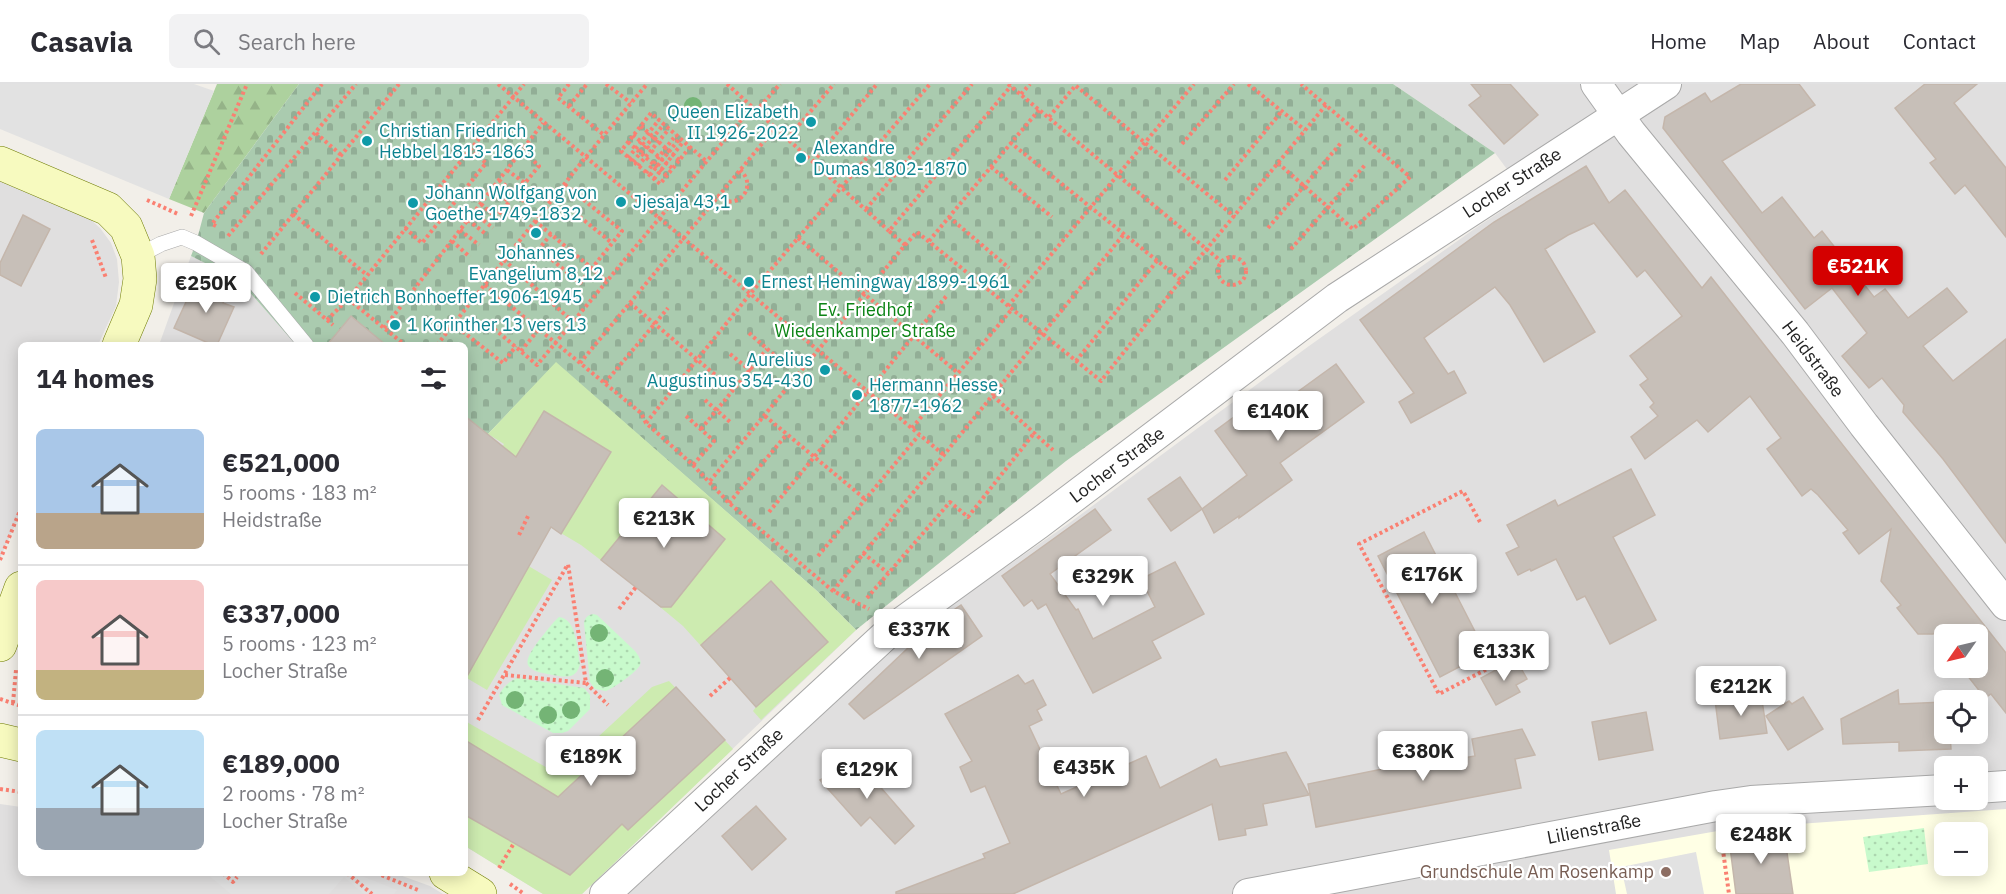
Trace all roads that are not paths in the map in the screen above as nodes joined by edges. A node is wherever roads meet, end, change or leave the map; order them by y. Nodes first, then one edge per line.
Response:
1 (1596, 84) edge
2 (1666, 84) edge
3 (1618, 115) junction
4 (0, 163) edge
5 (138, 256) junction
6 (120, 342) edge
7 (304, 342) edge
8 (18, 596) edge
9 (2006, 605) edge
10 (0, 645) edge
11 (0, 740) edge
12 (18, 744) edge
13 (2006, 786) edge
14 (1988, 787) edge
15 (1934, 791) edge
16 (457, 876) edge
17 (488, 884) edge
18 (605, 894) edge
19 (1248, 894) edge

1 - 3 street, Heidstraße
2 - 3 street, Locher Straße
3 - 9 street, Heidstraße
3 - 18 street, Locher Straße
4 - 5 street
5 - 6 street
5 - 7 lane
8 - 10 street
11 - 12 street
13 - 14 street
15 - 19 street, Lilienstraße
16 - 17 street

